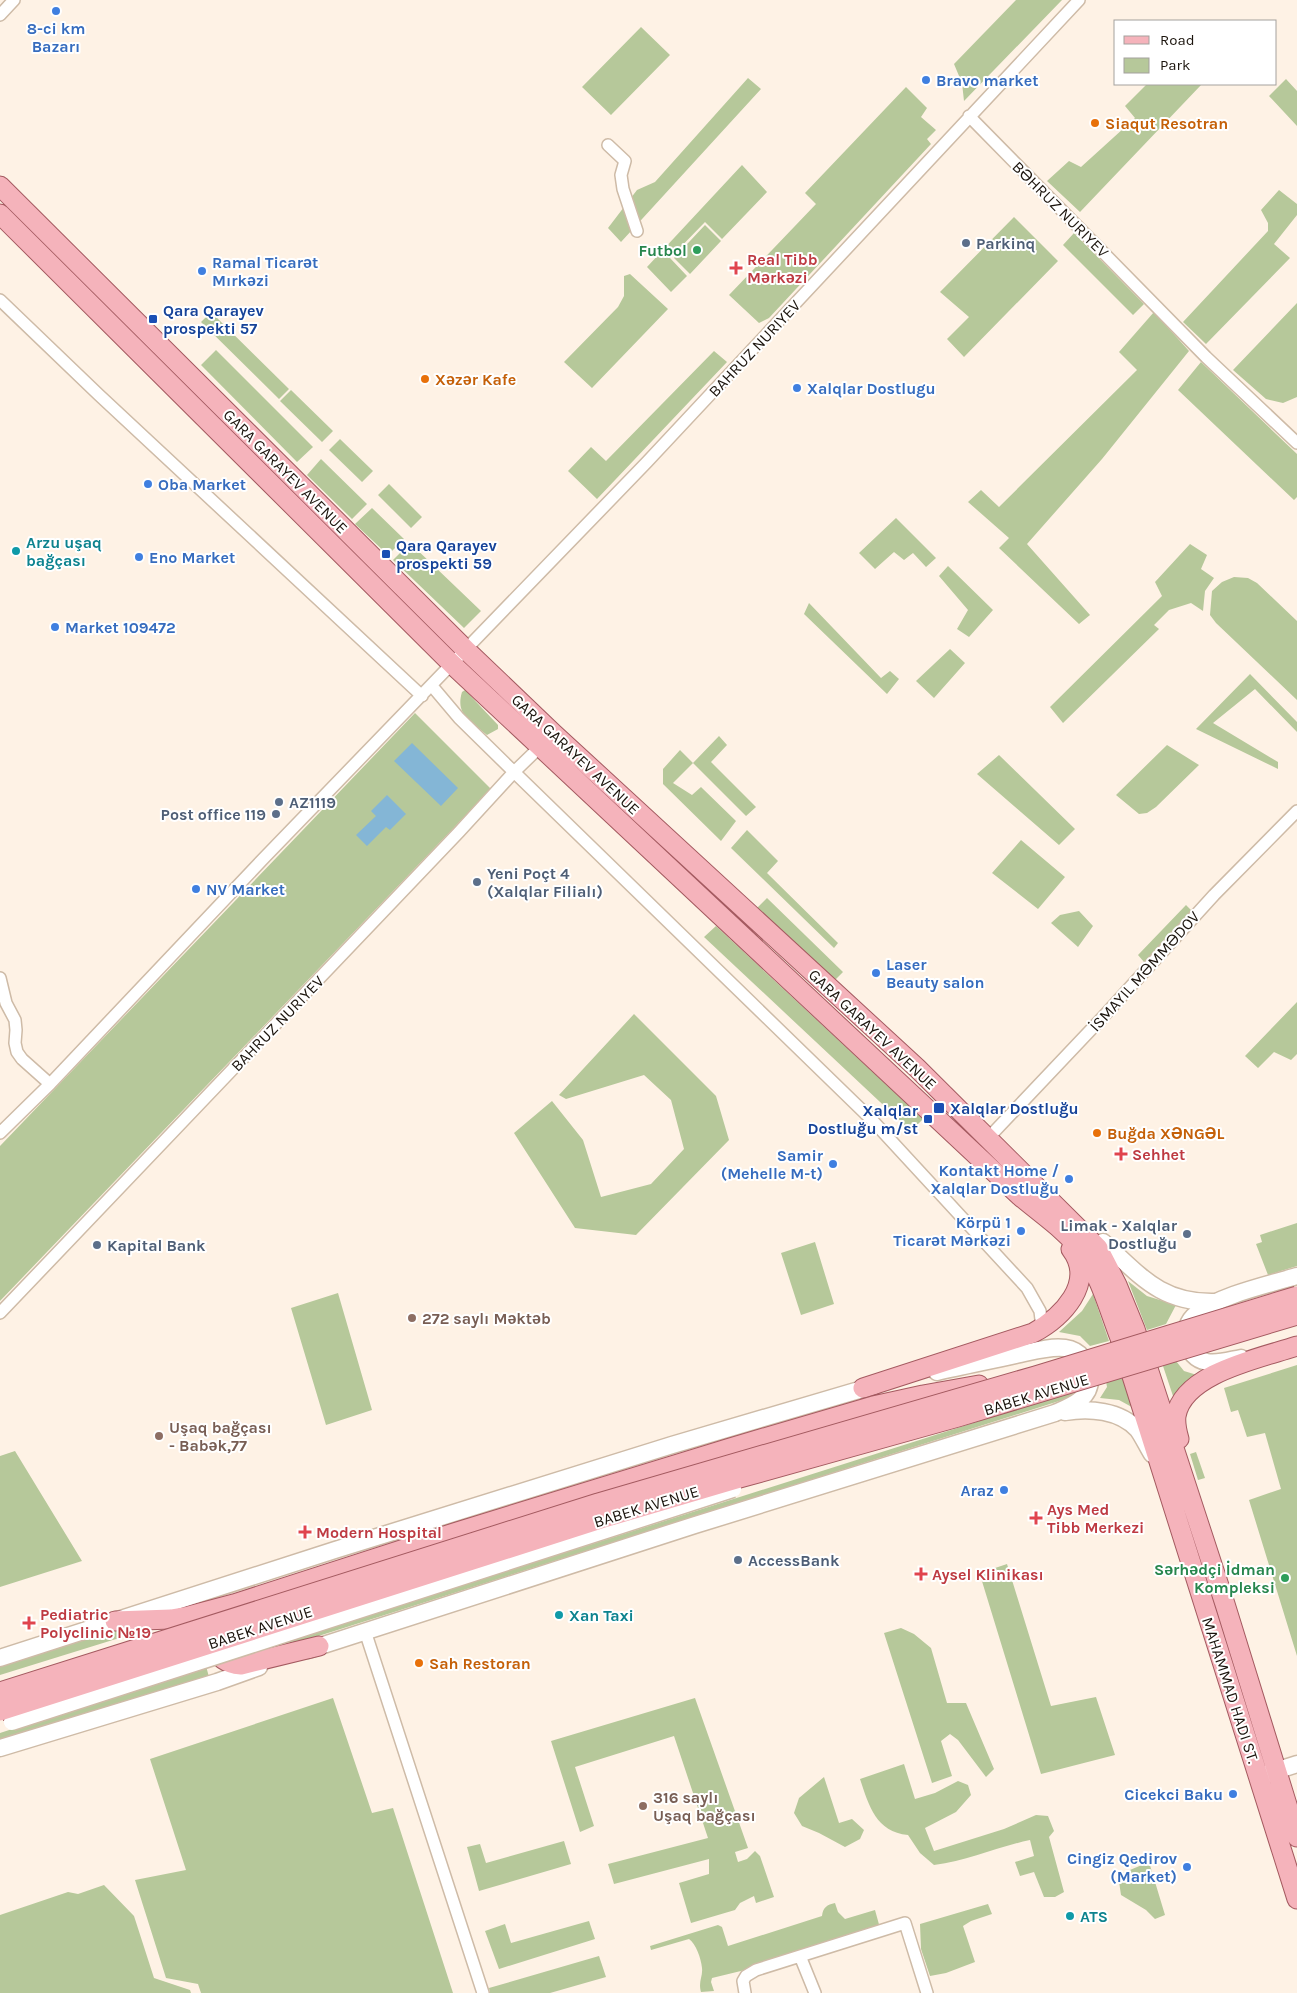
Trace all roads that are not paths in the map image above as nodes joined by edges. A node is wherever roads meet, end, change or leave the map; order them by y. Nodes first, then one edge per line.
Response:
1 (14, 0) edge
2 (1079, 0) edge
3 (0, 15) edge
4 (969, 116) junction
5 (608, 145) dead end
6 (0, 186) edge
7 (0, 214) edge
8 (637, 231) dead end
9 (0, 300) edge
10 (1297, 443) edge
11 (466, 650) junction
12 (453, 665) junction
13 (432, 686) junction
14 (422, 696) junction
15 (547, 740) junction
16 (514, 772) junction
17 (1297, 811) edge
18 (0, 978) edge
19 (50, 1084) junction
20 (958, 1109) junction
21 (0, 1133) edge
22 (993, 1133) junction
23 (1021, 1172) junction
24 (1020, 1196) junction
25 (1063, 1203) junction
26 (1103, 1242) junction
27 (1297, 1276) edge
28 (1297, 1295) edge
29 (1216, 1302) junction
30 (0, 1313) edge
31 (1297, 1315) edge
32 (1297, 1321) edge
33 (1242, 1322) junction
34 (1042, 1328) junction
35 (1127, 1334) junction
36 (1297, 1346) edge
37 (1035, 1376) junction
38 (863, 1388) junction
39 (1055, 1413) junction
40 (1179, 1440) junction
41 (1165, 1481) junction
42 (234, 1604) junction
43 (1225, 1604) junction
44 (115, 1621) junction
45 (365, 1631) junction
46 (319, 1646) junction
47 (0, 1658) edge
48 (0, 1692) edge
49 (4, 1720) edge
50 (0, 1748) edge
51 (1297, 1764) edge
52 (1268, 1773) junction
53 (1297, 1837) edge
54 (1297, 1898) edge
55 (800, 1956) junction
56 (483, 1993) edge
57 (745, 1993) edge
58 (815, 1993) edge
59 (927, 1993) edge

1 - 3 street
2 - 4 street, BAHRUZ NURIYEV
4 - 10 street, BƏHRUZ NURIYEV
4 - 11 street, BAHRUZ NURIYEV
5 - 8 street
6 - 11 main road, GARA GARAYEV AVENUE
7 - 12 main road, GARA GARAYEV AVENUE
9 - 14 street
11 - 12 street
11 - 15 main road, GARA GARAYEV AVENUE
12 - 13 street
12 - 15 main road, GARA GARAYEV AVENUE
13 - 14 street
13 - 16 street
14 - 19 street
15 - 16 street, BAHRUZ NURIYEV
15 - 20 main road, GARA GARAYEV AVENUE
15 - 24 main road, GARA GARAYEV AVENUE
16 - 30 street, BAHRUZ NURIYEV
16 - 34 street
17 - 22 street
18 - 19 street
19 - 21 street
20 - 22 street
20 - 23 main road, GARA GARAYEV AVENUE
22 - 25 street
23 - 25 main road
23 - 35 main road, GARA GARAYEV AVENUE
24 - 34 main road
24 - 35 main road, GARA GARAYEV AVENUE
25 - 26 main road
26 - 29 main road
26 - 40 main road
27 - 29 main road
28 - 33 main road, BABEK AVENUE, bridge
29 - 36 main road
31 - 33 main road, BABEK AVENUE, bridge
32 - 33 main road, bridge
33 - 37 main road, BABEK AVENUE, bridge
33 - 49 main road, BABEK AVENUE, bridge
34 - 38 main road
35 - 41 main road, MAHAMMAD HADI ST.
35 - 43 main road, MAHAMMAD HADI ST.
36 - 40 main road
37 - 42 main road, bridge
37 - 48 main road, BABEK AVENUE, bridge
38 - 39 main road
38 - 44 main road
39 - 41 main road
39 - 45 main road, BABEK AVENUE
40 - 43 main road
41 - 52 main road, MAHAMMAD HADI ST.
42 - 44 main road
42 - 46 main road
43 - 52 main road, MAHAMMAD HADI ST.
44 - 47 main road
45 - 46 main road, BABEK AVENUE
45 - 56 street
46 - 50 main road, BABEK AVENUE
51 - 52 main road
52 - 53 main road, MAHAMMAD HADI ST.
52 - 54 main road, MAHAMMAD HADI ST.
55 - 57 street
55 - 58 street
55 - 59 street

